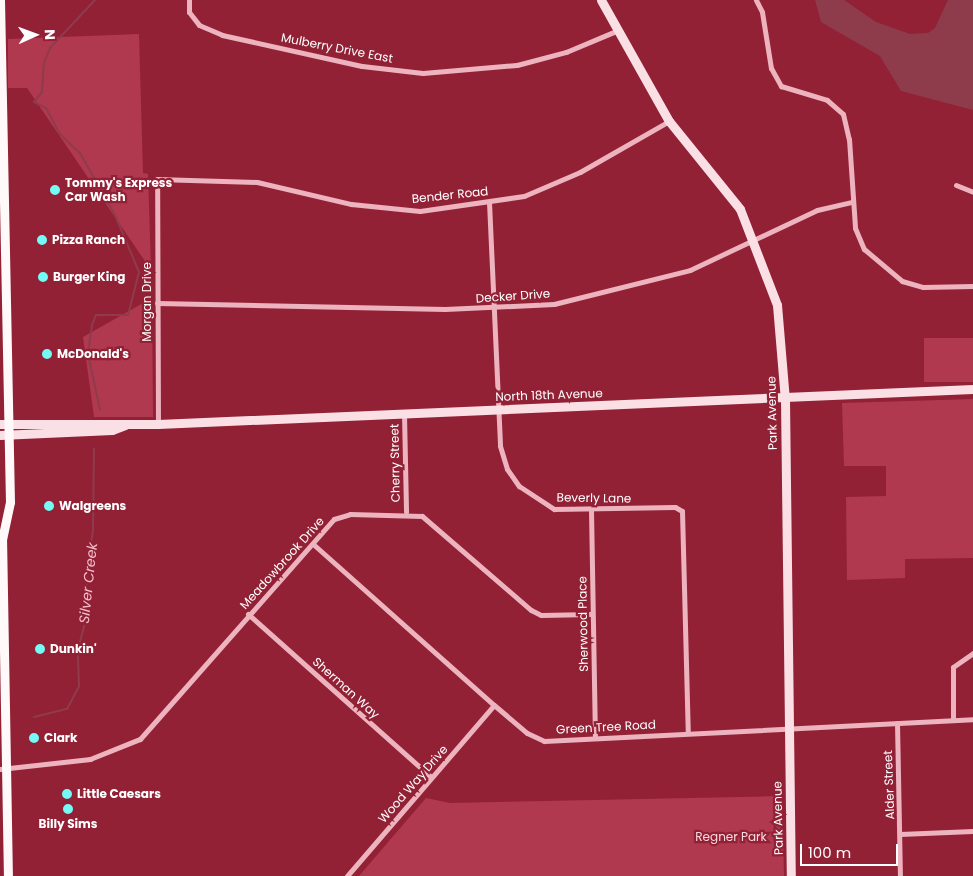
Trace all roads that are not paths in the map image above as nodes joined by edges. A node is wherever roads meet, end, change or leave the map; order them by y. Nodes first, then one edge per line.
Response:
1 (0, 0) edge
2 (189, 0) edge
3 (602, 0) edge
4 (756, 0) edge
5 (616, 31) junction
6 (1, 41) edge
7 (669, 121) junction
8 (156, 179) joint
9 (956, 185) dead end
10 (973, 192) edge
11 (489, 202) junction
12 (852, 202) junction
13 (753, 238) junction
14 (973, 286) edge
15 (157, 302) junction
16 (494, 308) junction
17 (973, 389) edge
18 (785, 400) junction
19 (498, 410) junction
20 (404, 414) junction
21 (5, 424) edge
22 (158, 424) junction
23 (125, 425) junction
24 (0, 435) edge
25 (10, 435) junction
26 (591, 510) junction
27 (406, 512) junction
28 (0, 526) edge
29 (2, 541) junction
30 (312, 544) junction
31 (248, 614) junction
32 (592, 614) junction
33 (973, 653) edge
34 (494, 705) junction
35 (973, 719) edge
36 (953, 720) junction
37 (897, 723) junction
38 (789, 728) junction
39 (688, 733) junction
40 (595, 737) junction
41 (3, 768) edge
42 (431, 777) junction
43 (973, 831) edge
44 (900, 834) junction
45 (8, 876) edge
46 (347, 876) edge
47 (791, 876) edge
48 (900, 876) edge

1 - 6 main road
2 - 5 street, Mulberry Drive East
3 - 5 street, Park Avenue
4 - 12 street
5 - 7 street, Park Avenue
6 - 21 main road
7 - 11 street, Bender Road
7 - 13 street, Park Avenue
8 - 11 street, Bender Road
8 - 15 street, Morgan Drive
9 - 10 street
11 - 16 street, Beverly Lane
12 - 13 street, Decker Drive
12 - 14 street
13 - 16 street, Decker Drive
13 - 18 street, Park Avenue
15 - 16 street, Decker Drive
15 - 22 street, Morgan Drive
16 - 19 street, Beverly Lane
17 - 18 street, North 18th Avenue
18 - 19 street, North 18th Avenue
18 - 38 street, Park Avenue
19 - 20 street, North 18th Avenue
19 - 26 street, Beverly Lane
20 - 22 street, North 18th Avenue
20 - 27 street, Cherry Street
21 - 23 street, North 18th Avenue
21 - 25 main road
22 - 23 street, North 18th Avenue
23 - 25 street, North 18th Avenue
24 - 25 street, North 18th Avenue
25 - 29 main road
26 - 32 street, Sherwood Place
26 - 39 street, Beverly Lane
27 - 30 street, Meadowbrook Drive
27 - 32 street, Meadowbrook Drive
28 - 29 main road
29 - 41 main road
30 - 31 street, Meadowbrook Drive
30 - 34 street, Green Tree Road
31 - 41 street, Meadowbrook Drive
31 - 42 street, Sherman Way
32 - 40 street, Sherwood Place
33 - 36 street
34 - 40 street, Green Tree Road
34 - 42 street, Wood Way Drive
35 - 36 street, Green Tree Road
36 - 37 street, Green Tree Road
37 - 38 street, Green Tree Road
37 - 44 street, Alder Street
38 - 39 street, Green Tree Road
38 - 47 street, Park Avenue
39 - 40 street, Green Tree Road
41 - 45 main road
42 - 46 street, Wood Way Drive
43 - 44 street
44 - 48 street, Alder Street

